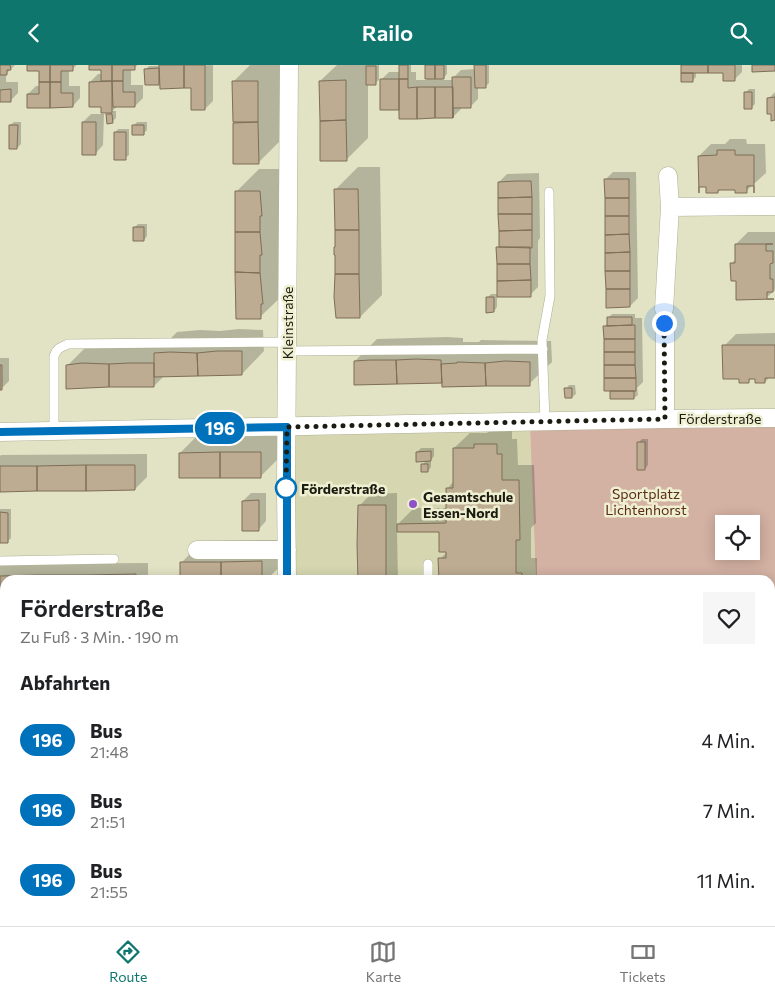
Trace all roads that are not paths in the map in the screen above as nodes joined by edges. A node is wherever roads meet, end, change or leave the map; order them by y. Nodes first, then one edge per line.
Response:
1 (289, 65) edge
2 (668, 176) dead end
3 (549, 192) dead end
4 (775, 206) edge
5 (670, 207) junction
6 (287, 347) junction
7 (543, 349) junction
8 (775, 418) edge
9 (665, 419) junction
10 (545, 421) junction
11 (287, 427) junction
12 (54, 431) junction
13 (0, 432) edge
14 (197, 550) dead end
15 (287, 550) junction
16 (114, 559) dead end
17 (0, 561) edge
18 (428, 564) dead end
19 (287, 575) edge
20 (428, 575) edge

1 - 6 street, Kleinstraße
2 - 5 street, Förderstraße
3 - 7 lane
4 - 5 street
5 - 9 street, Förderstraße
6 - 7 lane
6 - 11 street, Kleinstraße
6 - 12 lane
7 - 10 lane
8 - 9 street, Förderstraße
9 - 10 street, Förderstraße
10 - 11 street, Förderstraße
11 - 12 street, Förderstraße
11 - 15 street, Kleinstraße
12 - 13 street, Förderstraße
14 - 15 street
15 - 19 street, Kleinstraße
16 - 17 lane
18 - 20 lane

